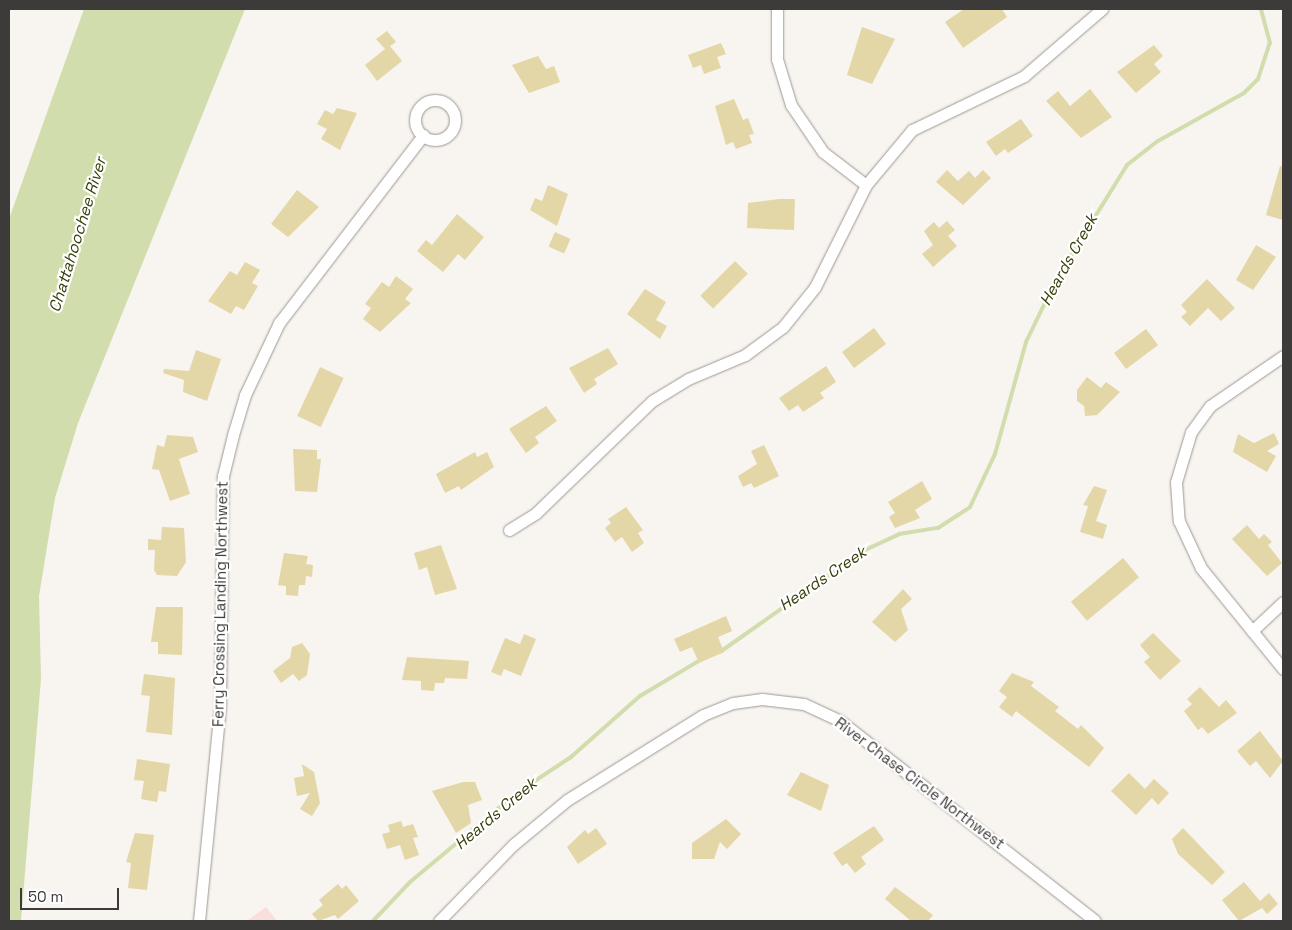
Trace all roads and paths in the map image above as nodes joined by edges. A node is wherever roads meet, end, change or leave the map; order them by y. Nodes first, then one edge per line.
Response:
1 (777, 9) edge
2 (1102, 9) edge
3 (423, 135) dead end
4 (866, 185) junction
5 (1283, 356) edge
6 (509, 530) dead end
7 (1283, 602) edge
8 (1252, 631) junction
9 (1283, 669) edge
10 (199, 921) edge
11 (439, 921) edge
12 (1095, 921) edge

1 - 4 street
2 - 4 street
3 - 10 street, Ferry Crossing Landing Northwest
4 - 6 street
5 - 8 street
7 - 8 street
8 - 9 street
11 - 12 street, River Chase Circle Northwest

